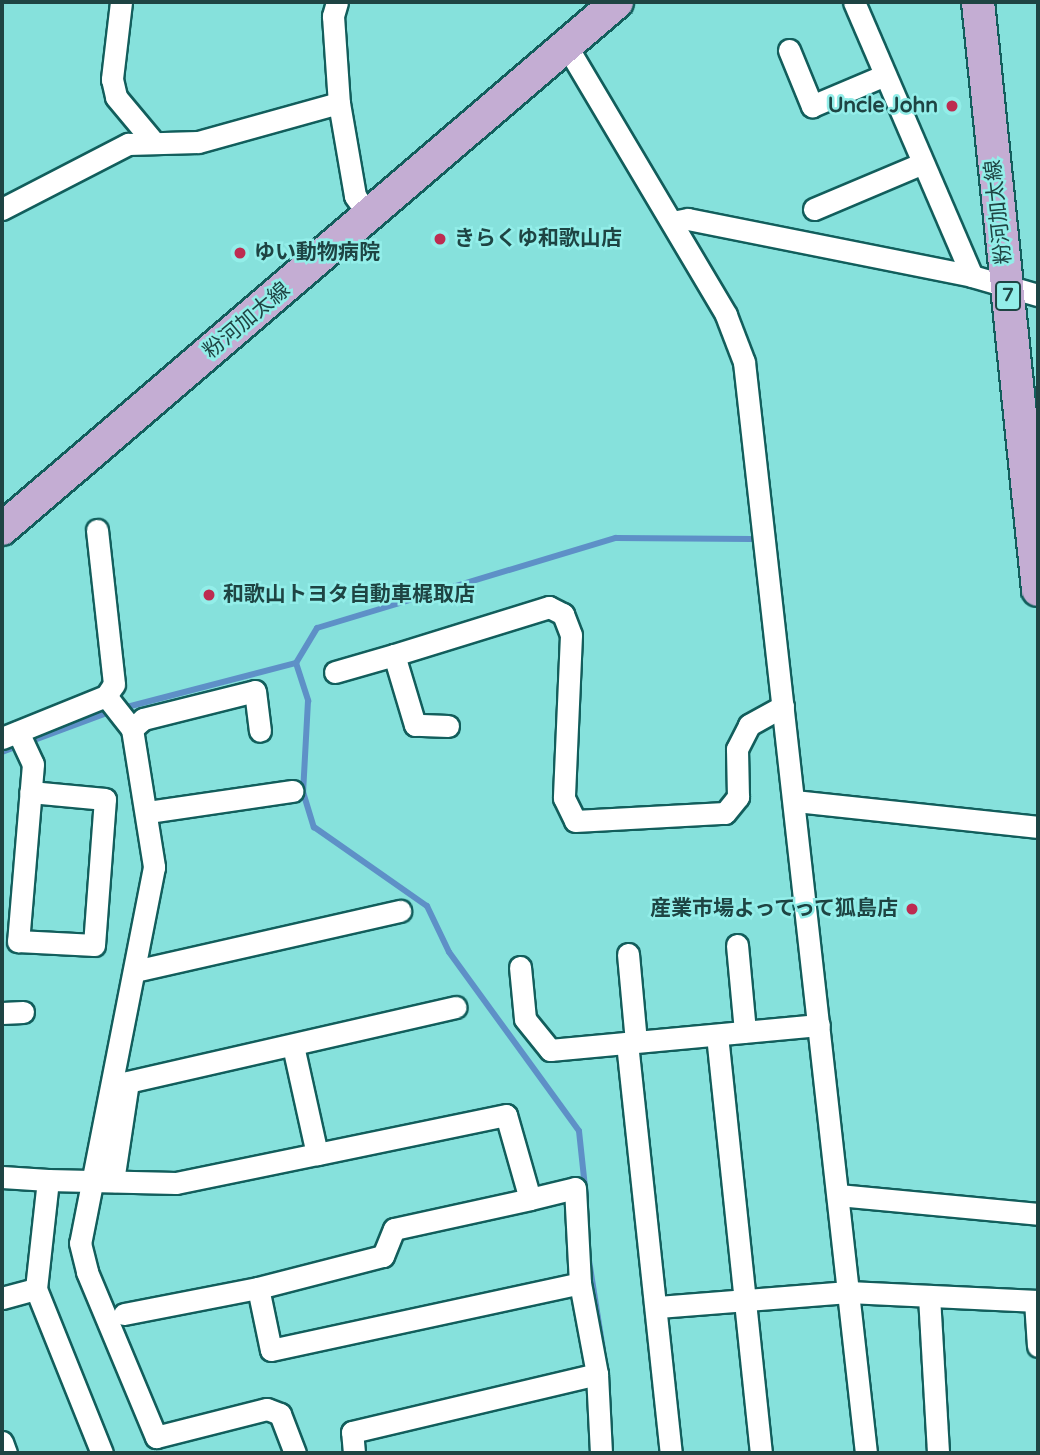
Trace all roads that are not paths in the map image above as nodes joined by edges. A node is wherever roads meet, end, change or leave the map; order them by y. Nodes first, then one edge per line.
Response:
1 (121, 2) edge
2 (337, 2) edge
3 (617, 2) edge
4 (854, 2) edge
5 (978, 2) edge
6 (566, 45) junction
7 (789, 50) dead end
8 (885, 75) junction
9 (339, 103) junction
10 (152, 140) junction
11 (923, 163) junction
12 (2, 209) edge
13 (814, 209) dead end
14 (370, 217) junction
15 (672, 222) junction
16 (972, 276) junction
17 (1006, 284) junction
18 (1038, 295) edge
19 (1033, 483) edge
20 (2, 529) edge
21 (97, 530) dead end
22 (1038, 590) edge
23 (394, 655) junction
24 (335, 672) dead end
25 (783, 706) junction
26 (118, 711) junction
27 (448, 726) dead end
28 (260, 731) dead end
29 (17, 739) edge
30 (292, 791) dead end
31 (30, 792) junction
32 (795, 801) junction
33 (148, 812) junction
34 (1038, 827) edge
35 (400, 911) dead end
36 (737, 945) dead end
37 (628, 954) dead end
38 (520, 967) dead end
39 (135, 971) junction
40 (456, 1007) dead end
41 (819, 1025) junction
42 (746, 1032) junction
43 (717, 1035) junction
44 (632, 1042) junction
45 (293, 1046) junction
46 (317, 1154) junction
47 (2, 1177) edge
48 (48, 1180) junction
49 (103, 1181) junction
50 (838, 1195) junction
51 (530, 1199) junction
52 (1038, 1214) edge
53 (580, 1283) junction
54 (258, 1288) junction
55 (36, 1289) junction
56 (848, 1292) junction
57 (929, 1296) junction
58 (746, 1297) junction
59 (2, 1298) edge
60 (1037, 1301) edge
61 (658, 1307) junction
62 (124, 1314) dead end
63 (1038, 1346) edge
64 (597, 1374) junction
65 (2, 1441) edge
66 (149, 1445) edge
67 (6, 1453) edge
68 (102, 1453) edge
69 (295, 1453) edge
70 (354, 1453) edge
71 (601, 1453) edge
72 (671, 1453) edge
73 (761, 1453) edge
74 (866, 1453) edge
75 (938, 1453) edge

1 - 10 street
2 - 9 street
3 - 6 main road, 粉河加太線
4 - 8 street
5 - 17 main road, 粉河加太線 / 7
6 - 14 main road, 粉河加太線
6 - 15 street
7 - 8 street
8 - 11 street
9 - 10 street
9 - 14 street
10 - 12 street
11 - 13 street
11 - 16 street
14 - 20 main road, 粉河加太線
15 - 16 street
15 - 25 street
16 - 17 street
17 - 18 street
17 - 19 main road, 粉河加太線 / 7
19 - 22 main road, 粉河加太線 / 7
21 - 26 street
23 - 24 street
23 - 25 street
23 - 27 street
25 - 32 street
26 - 28 street
26 - 29 street
26 - 33 street
29 - 31 street
30 - 33 street
31 - 31 street
32 - 34 street
32 - 41 street
33 - 39 street
35 - 39 street
36 - 42 street
37 - 44 street
38 - 44 street
39 - 49 street
40 - 45 street
41 - 42 street
41 - 50 street
42 - 43 street
43 - 44 street
43 - 58 street
44 - 61 street
45 - 46 street
45 - 49 street
46 - 49 street
46 - 51 street
47 - 48 street
48 - 49 street
48 - 55 street
49 - 66 street
50 - 52 street
50 - 56 street
51 - 53 street
51 - 54 street
53 - 54 street
53 - 64 street
54 - 62 street
55 - 59 street
55 - 68 street
56 - 57 street
56 - 58 street
56 - 74 street
57 - 60 street
57 - 75 street
58 - 61 street
58 - 73 street
60 - 63 street
61 - 72 street
64 - 70 street
64 - 71 street
65 - 67 street
66 - 69 street

